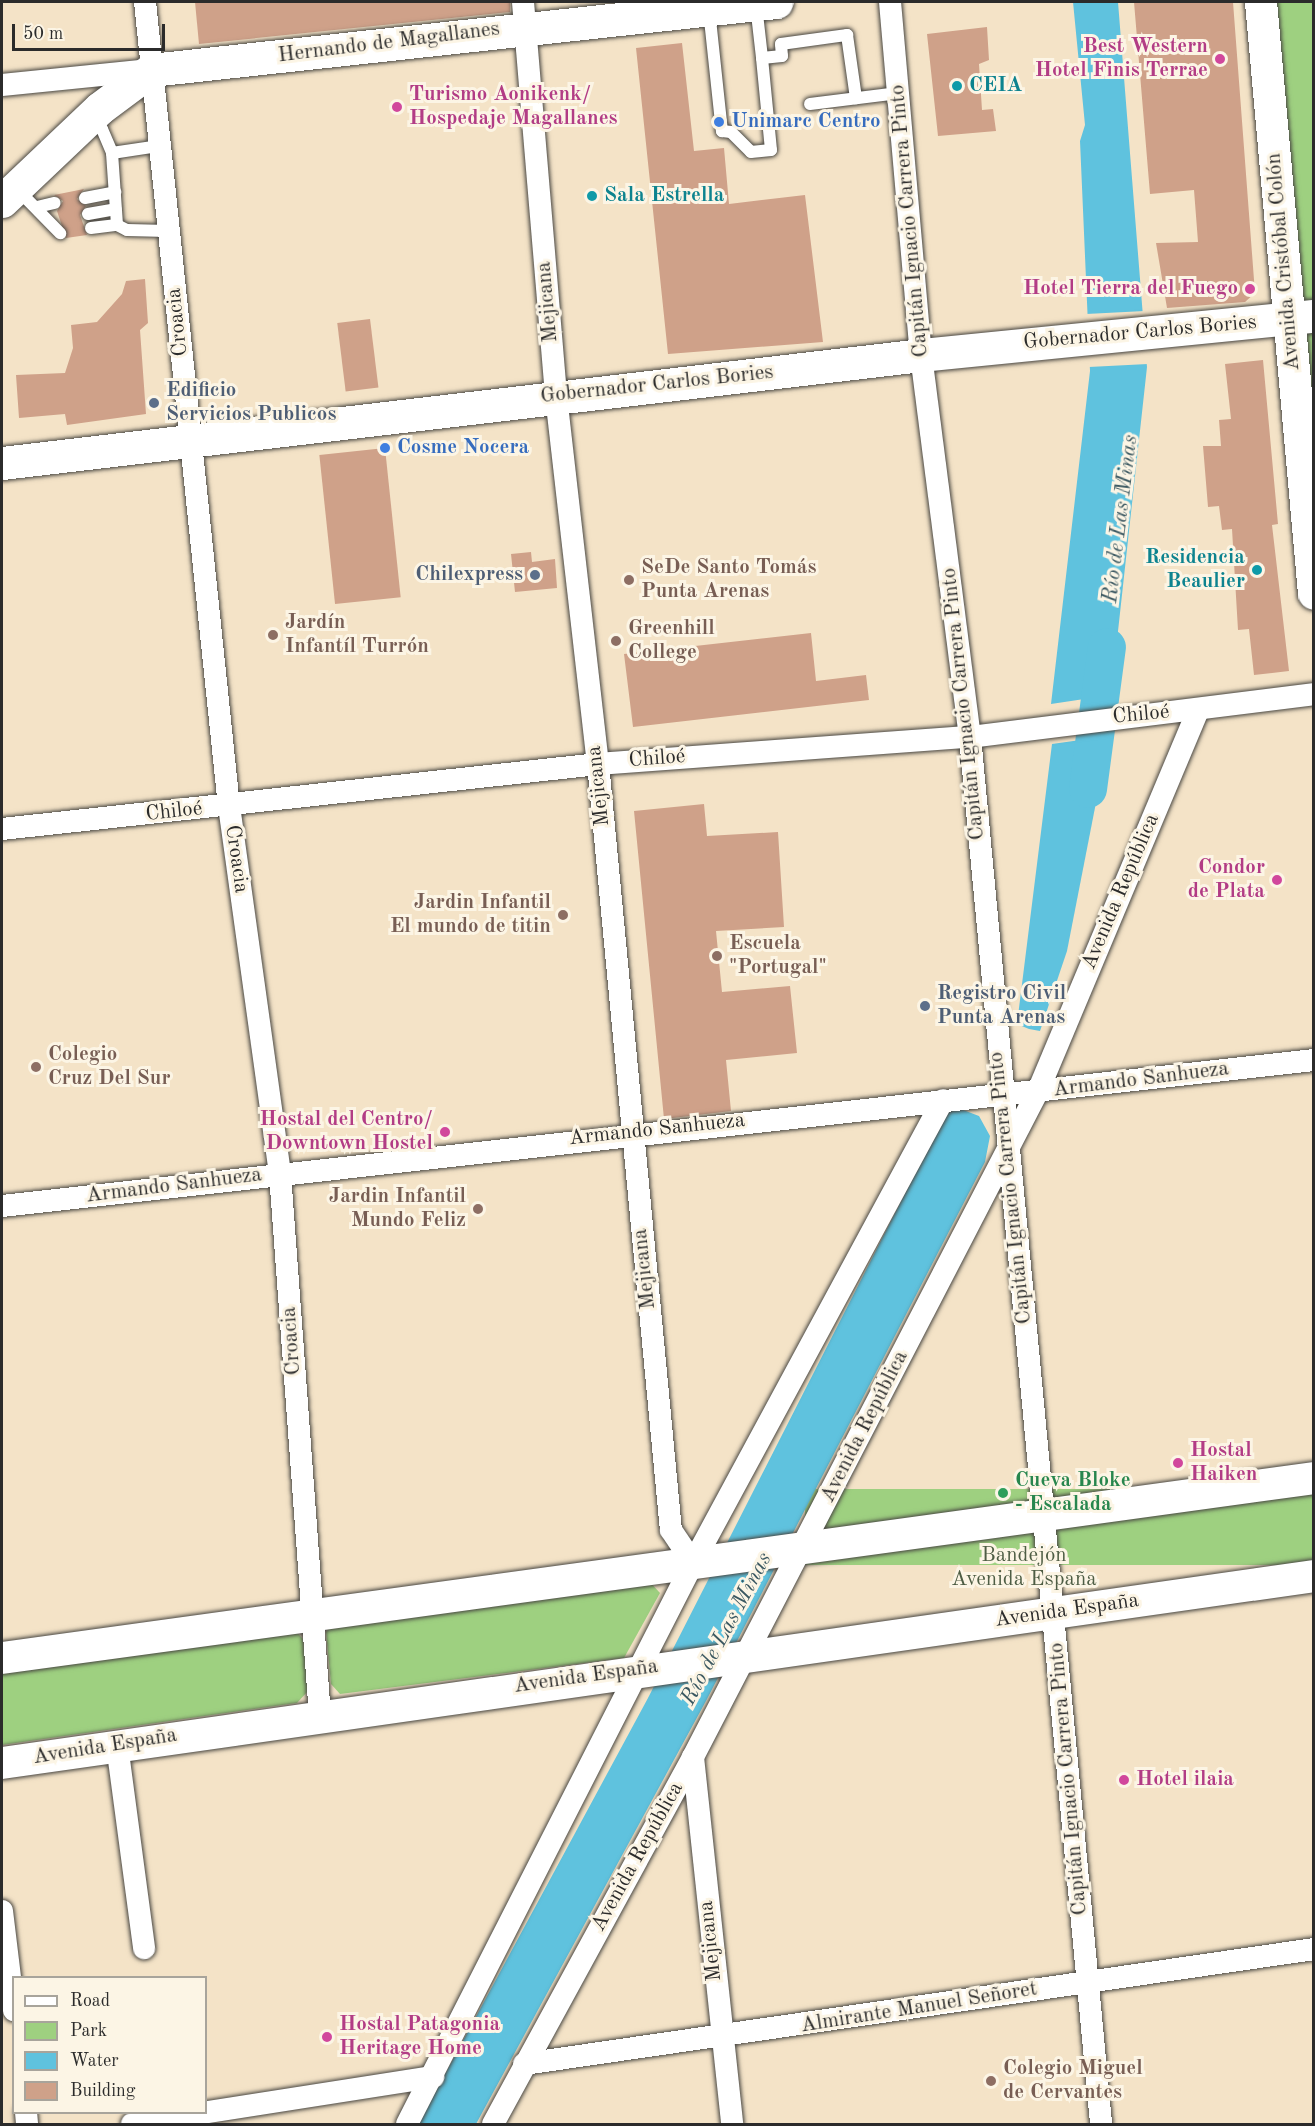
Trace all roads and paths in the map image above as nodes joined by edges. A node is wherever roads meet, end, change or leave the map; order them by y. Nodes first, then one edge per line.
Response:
1 (145, 2) edge
2 (890, 2) edge
3 (1261, 2) edge
4 (766, 3) edge
5 (709, 9) junction
6 (524, 14) edge
7 (762, 58) junction
8 (151, 70) junction
9 (2, 85) edge
10 (898, 93) junction
11 (856, 98) junction
12 (810, 104) dead end
13 (87, 121) junction
14 (159, 146) junction
15 (112, 153) junction
16 (115, 192) junction
17 (85, 198) dead end
18 (18, 199) edge
19 (55, 203) dead end
20 (116, 209) junction
21 (88, 214) dead end
22 (117, 225) junction
23 (91, 228) dead end
24 (168, 231) junction
25 (60, 233) dead end
26 (1301, 318) edge
27 (921, 355) junction
28 (556, 396) junction
29 (190, 438) junction
30 (2, 463) edge
31 (1314, 594) edge
32 (1314, 694) edge
33 (1198, 711) junction
34 (970, 737) junction
35 (598, 764) junction
36 (229, 806) junction
37 (2, 829) edge
38 (1314, 1060) edge
39 (1038, 1091) junction
40 (1001, 1096) junction
41 (943, 1100) junction
42 (632, 1132) junction
43 (1006, 1157) junction
44 (280, 1174) junction
45 (2, 1206) edge
46 (1314, 1478) edge
47 (1045, 1515) junction
48 (796, 1549) junction
49 (702, 1562) junction
50 (1314, 1576) edge
51 (1054, 1614) junction
52 (312, 1617) junction
53 (739, 1656) junction
54 (2, 1658) edge
55 (648, 1668) junction
56 (320, 1716) junction
57 (117, 1745) junction
58 (693, 1757) junction
59 (2, 1763) edge
60 (2, 1911) edge
61 (144, 1948) dead end
62 (1314, 1949) edge
63 (1086, 1982) junction
64 (12, 1994) edge
65 (722, 2038) junction
66 (524, 2064) junction
67 (433, 2077) junction
68 (207, 2112) edge
69 (196, 2114) edge
70 (132, 2124) edge
71 (407, 2124) edge
72 (493, 2124) edge
73 (732, 2124) edge
74 (1101, 2124) edge

1 - 8 street, Croacia
2 - 10 street, Capitán Ignacio Carrera Pinto
3 - 26 main road, Avenida Cristóbal Colón
4 - 5 main road, Hernando de Magallanes
4 - 7 lane
5 - 6 main road, Hernando de Magallanes
5 - 7 lane
6 - 8 main road, Hernando de Magallanes
6 - 28 street, Mejicana
7 - 11 lane
8 - 9 street, Hernando de Magallanes
8 - 13 main road
8 - 14 street, Croacia
10 - 11 lane
10 - 27 street, Capitán Ignacio Carrera Pinto
11 - 12 lane
13 - 15 lane
13 - 18 main road
14 - 15 lane
14 - 24 street, Croacia
15 - 16 lane
16 - 17 lane
16 - 20 lane
18 - 19 lane
18 - 25 lane
20 - 21 lane
20 - 22 lane
22 - 23 lane
22 - 24 lane
24 - 29 street, Croacia
26 - 27 main road, Gobernador Carlos Bories
26 - 31 main road, Avenida Cristóbal Colón
27 - 28 main road, Gobernador Carlos Bories
27 - 34 street, Capitán Ignacio Carrera Pinto
28 - 29 main road, Gobernador Carlos Bories
28 - 35 street, Mejicana
29 - 30 main road, Gobernador Carlos Bories
29 - 36 street, Croacia
32 - 33 street, Chiloé
33 - 34 street, Chiloé
33 - 39 street, Avenida República
34 - 35 street, Chiloé
34 - 40 street, Capitán Ignacio Carrera Pinto
35 - 36 street, Chiloé
35 - 42 street, Mejicana
36 - 37 street, Chiloé
36 - 44 street, Croacia
38 - 39 street, Armando Sanhueza
39 - 40 street, Armando Sanhueza
39 - 43 street, Avenida República
40 - 41 street, Armando Sanhueza
40 - 43 street, Capitán Ignacio Carrera Pinto
41 - 42 street, Armando Sanhueza
41 - 49 street
42 - 44 street, Armando Sanhueza
42 - 49 street, Mejicana
43 - 47 street, Capitán Ignacio Carrera Pinto
43 - 48 street, Avenida República
44 - 45 street, Armando Sanhueza
44 - 52 street, Croacia
46 - 47 main road
47 - 48 main road
47 - 51 street, Capitán Ignacio Carrera Pinto
48 - 49 main road
48 - 53 street, Avenida República
49 - 52 main road
49 - 55 street
50 - 51 main road, Avenida España
51 - 53 main road, Avenida España
51 - 63 street, Capitán Ignacio Carrera Pinto
52 - 54 main road
52 - 56 street, Croacia
53 - 55 main road, Avenida España
53 - 58 street, Avenida República
55 - 56 main road, Avenida España
55 - 67 street
56 - 57 main road, Avenida España
57 - 59 main road, Avenida España
57 - 61 street
58 - 65 street, Mejicana
58 - 66 street, Avenida República
60 - 64 street
62 - 63 street, Almirante Manuel Señoret
63 - 65 street, Almirante Manuel Señoret
63 - 74 street, Capitán Ignacio Carrera Pinto
65 - 66 street, Almirante Manuel Señoret
65 - 73 street, Mejicana
66 - 72 street, Avenida República
67 - 68 street
67 - 71 street
69 - 70 street

